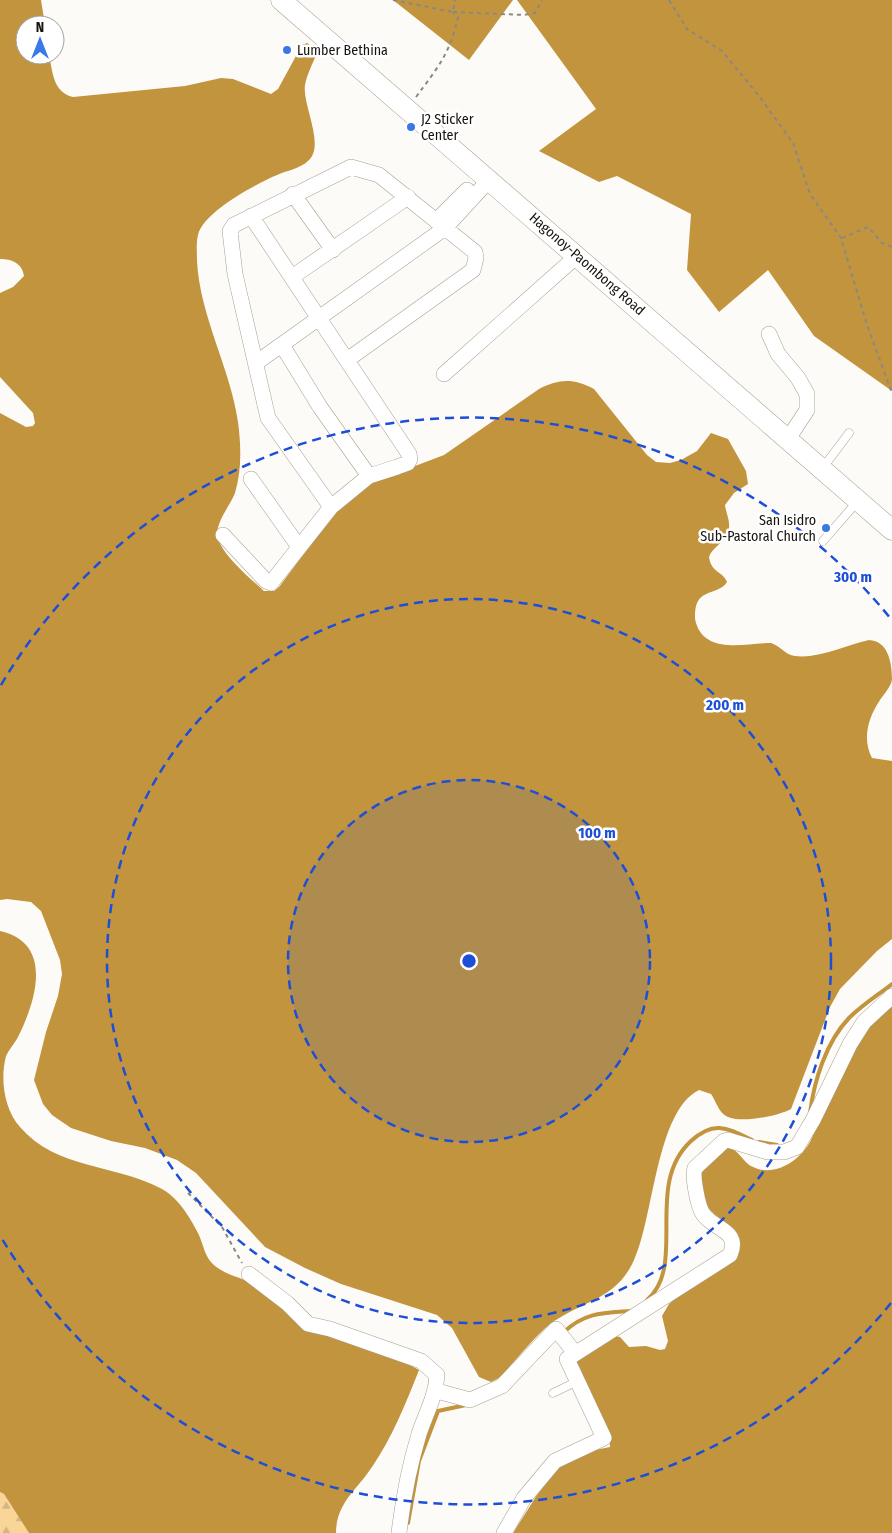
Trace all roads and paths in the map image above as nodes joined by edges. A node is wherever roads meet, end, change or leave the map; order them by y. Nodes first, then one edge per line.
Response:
1 (281, 0) edge
2 (393, 0) edge
3 (455, 0) edge
4 (542, 0) edge
5 (669, 0) edge
6 (453, 12) junction
7 (408, 108) junction
8 (486, 176) junction
9 (293, 194) junction
10 (408, 197) junction
11 (251, 216) junction
12 (441, 224) junction
13 (841, 238) junction
14 (892, 247) edge
15 (333, 250) junction
16 (578, 255) junction
17 (292, 277) junction
18 (319, 318) junction
19 (769, 334) dead end
20 (282, 345) junction
21 (347, 360) junction
22 (256, 363) junction
23 (444, 374) dead end
24 (892, 393) edge
25 (849, 433) dead end
26 (788, 439) junction
27 (822, 469) junction
28 (369, 476) junction
29 (251, 478) dead end
30 (858, 500) junction
31 (331, 507) junction
32 (890, 523) edge
33 (223, 535) dead end
34 (823, 541) dead end
35 (299, 547) junction
36 (892, 996) edge
37 (188, 1193) dead end
38 (249, 1274) joint
39 (575, 1354) junction
40 (578, 1381) junction
41 (436, 1391) junction
42 (553, 1394) dead end
43 (398, 1533) edge
44 (504, 1533) edge

1 - 7 main road, Hagonoy-Paombong Road
2 - 6 path
3 - 6 path
4 - 6 path
5 - 13 path
6 - 7 path
7 - 8 main road, Hagonoy-Paombong Road
8 - 12 street
8 - 16 main road, Hagonoy-Paombong Road
9 - 10 street
9 - 11 street
9 - 15 street
10 - 12 street
10 - 15 street
11 - 17 street
11 - 22 street
12 - 18 street
12 - 21 street
13 - 14 path
13 - 24 path
15 - 17 street
16 - 23 street
16 - 26 main road, Hagonoy-Paombong Road
17 - 18 street
18 - 20 street
18 - 21 street
19 - 26 street
20 - 22 street
20 - 28 street
21 - 28 street
22 - 31 street
25 - 27 lane
26 - 27 main road, Hagonoy-Paombong Road
27 - 30 main road, Hagonoy-Paombong Road
28 - 31 street
29 - 35 street
30 - 32 main road, Hagonoy-Paombong Road
30 - 34 lane
31 - 35 street
33 - 35 street
36 - 39 street
37 - 38 path
38 - 41 street
39 - 40 street
39 - 41 street
40 - 42 lane
40 - 44 street
41 - 43 street

